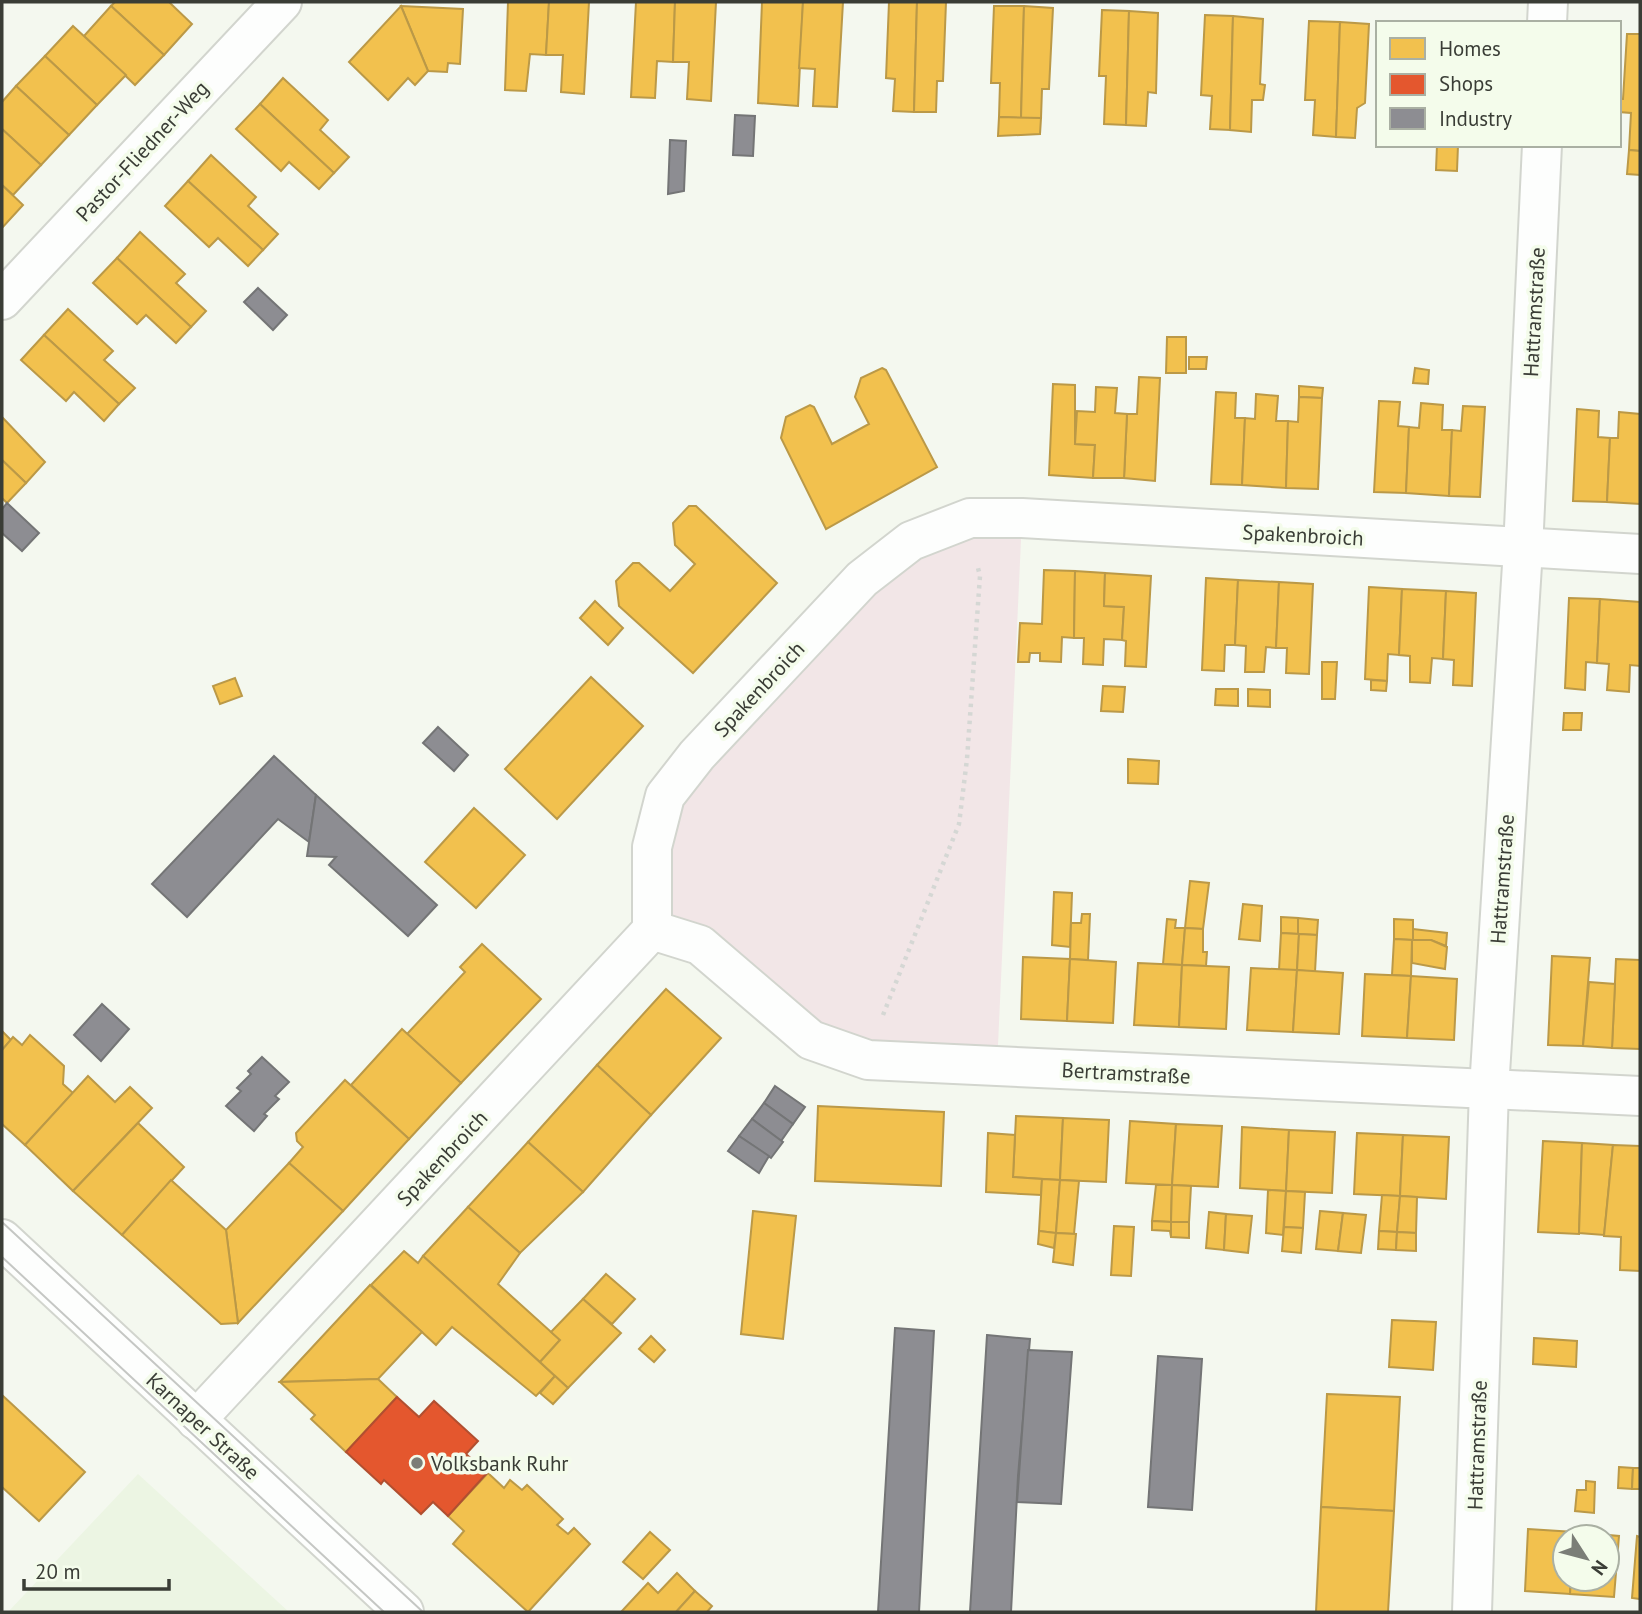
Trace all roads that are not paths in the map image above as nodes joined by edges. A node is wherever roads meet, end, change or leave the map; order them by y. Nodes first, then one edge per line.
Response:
1 (282, 2) edge
2 (1548, 2) edge
3 (1547, 21) edge
4 (1542, 147) edge
5 (2, 300) edge
6 (1523, 549) junction
7 (1640, 554) edge
8 (652, 930) junction
9 (1489, 1089) junction
10 (1640, 1096) edge
11 (2, 1238) edge
12 (196, 1420) junction
13 (404, 1612) edge
14 (1472, 1612) edge

1 - 5 street, Pastor-Fliedner-Weg
2 - 3 street
4 - 6 street, Hattramstraße
6 - 7 street, Spakenbroich
6 - 8 street, Spakenbroich
6 - 9 street, Hattramstraße
8 - 9 street, Bertramstraße
8 - 12 street, Spakenbroich
9 - 10 street, Bertramstraße
9 - 14 street, Hattramstraße
11 - 12 street, Karnaper Straße
12 - 13 street, Karnaper Straße

